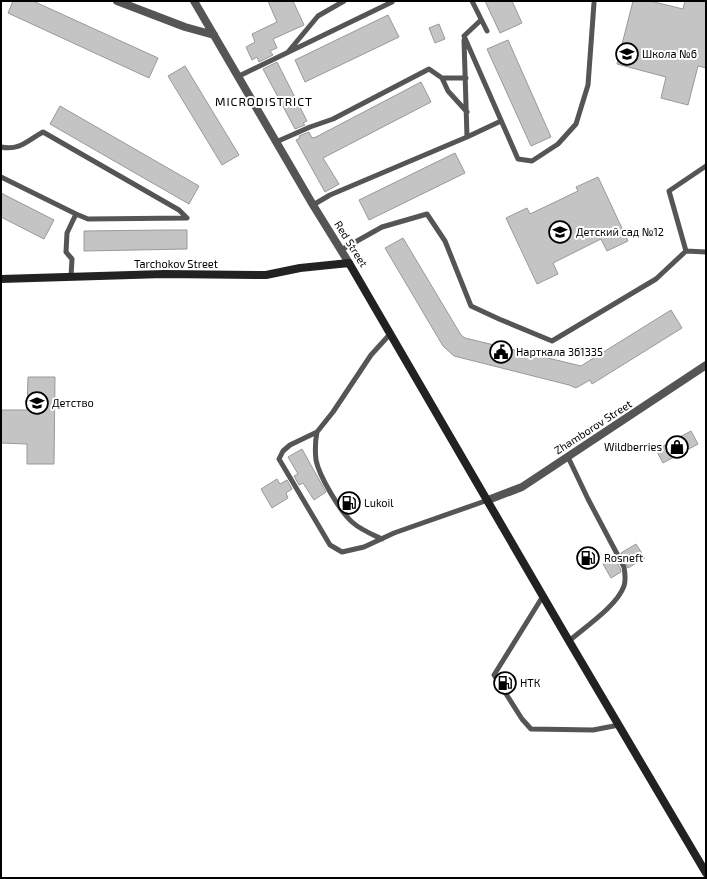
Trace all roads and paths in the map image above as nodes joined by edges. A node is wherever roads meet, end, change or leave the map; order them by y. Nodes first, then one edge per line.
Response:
1 (117, 1) edge
2 (194, 1) edge
3 (344, 1) edge
4 (472, 1) edge
5 (392, 2) edge
6 (594, 3) dead end
7 (481, 20) junction
8 (487, 31) dead end
9 (214, 36) junction
10 (464, 36) junction
11 (287, 53) junction
12 (239, 76) junction
13 (442, 78) junction
14 (466, 78) junction
15 (467, 112) junction
16 (501, 121) junction
17 (467, 137) junction
18 (276, 142) junction
19 (1, 147) edge
20 (706, 166) edge
21 (1, 177) edge
22 (313, 205) junction
23 (76, 214) junction
24 (341, 250) junction
25 (686, 251) junction
26 (706, 252) edge
27 (350, 263) junction
28 (71, 276) junction
29 (1, 279) edge
30 (391, 333) junction
31 (706, 365) edge
32 (317, 432) junction
33 (568, 457) junction
34 (488, 500) junction
35 (382, 539) junction
36 (543, 596) junction
37 (569, 641) junction
38 (619, 726) junction
39 (706, 873) edge

1 - 9 street
2 - 9 street, Red Street
3 - 11 lane
4 - 7 lane
5 - 11 lane
6 - 16 lane
7 - 8 lane
7 - 10 lane
9 - 12 street, Red Street
10 - 14 lane
10 - 16 lane
11 - 12 lane
12 - 18 street, Red Street
13 - 14 lane
13 - 15 lane
13 - 18 lane
14 - 15 lane
15 - 17 lane
16 - 17 lane
17 - 22 lane
18 - 22 street, Red Street
19 - 23 lane
20 - 25 lane
21 - 23 lane
22 - 24 street, Red Street
23 - 28 lane
24 - 25 lane
24 - 27 street, Red Street
25 - 26 lane
27 - 28 main road, Tarchokov Street
27 - 30 main road, Red Street
28 - 29 main road, Tarchokov Street
30 - 32 lane
30 - 34 main road, Red Street
31 - 33 street, Zhamborov Street
32 - 35 lane
32 - 35 lane
33 - 34 street, Zhamborov Street
33 - 37 lane
34 - 35 lane
34 - 36 main road, Red Street
36 - 37 main road, Red Street
36 - 38 lane
37 - 38 main road, Red Street
38 - 39 main road, Red Street

